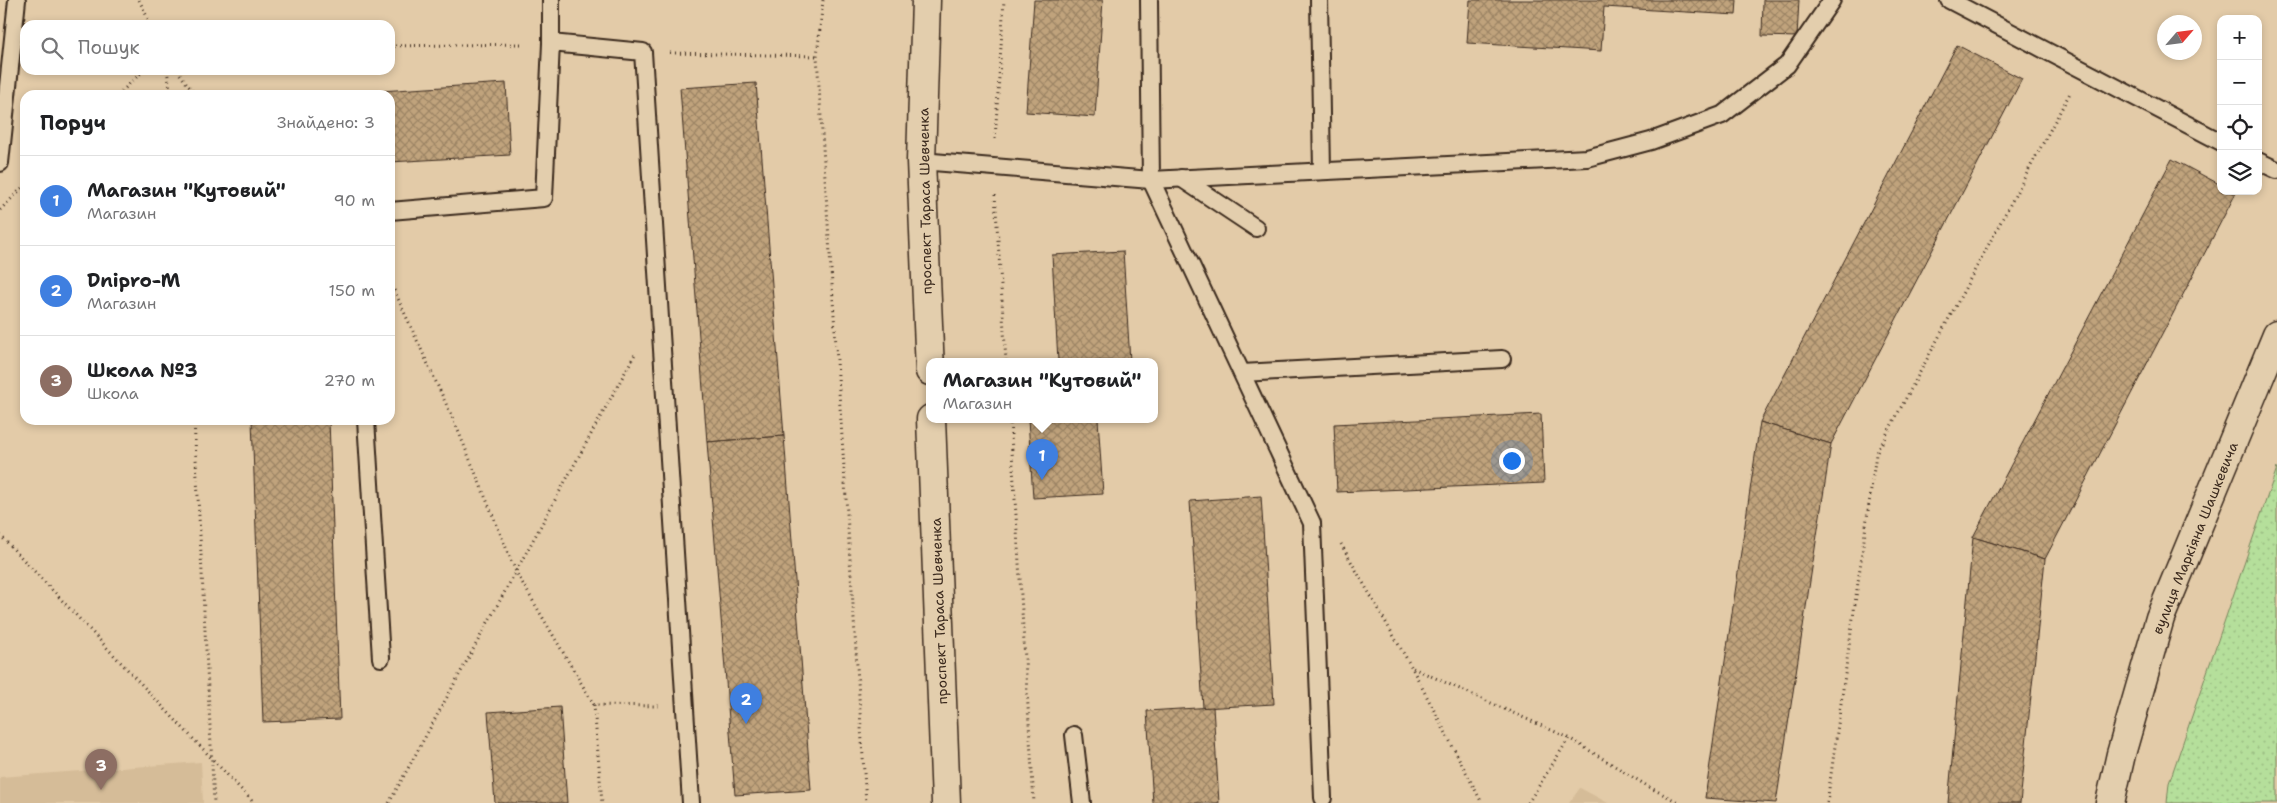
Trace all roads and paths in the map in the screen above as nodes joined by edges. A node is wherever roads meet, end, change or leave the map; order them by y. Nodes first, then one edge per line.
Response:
1 (17, 0) edge
2 (139, 0) edge
3 (551, 0) edge
4 (823, 0) edge
5 (926, 0) edge
6 (1149, 0) edge
7 (1319, 0) edge
8 (1832, 0) edge
9 (1949, 0) edge
10 (149, 20) edge
11 (551, 44) junction
12 (395, 46) edge
13 (643, 52) junction
14 (817, 56) junction
15 (2082, 70) junction
16 (139, 75) edge
17 (168, 75) edge
18 (181, 75) edge
19 (123, 90) edge
20 (170, 90) edge
21 (191, 90) edge
22 (2217, 140) edge
23 (921, 161) junction
24 (0, 163) edge
25 (2262, 163) edge
26 (2277, 170) edge
27 (1322, 171) junction
28 (1181, 178) junction
29 (1151, 180) junction
30 (20, 191) edge
31 (0, 210) edge
32 (395, 211) edge
33 (1256, 228) dead end
34 (395, 292) edge
35 (659, 308) junction
36 (2277, 335) edge
37 (929, 358) edge
38 (1502, 359) dead end
39 (1242, 372) junction
40 (931, 423) edge
41 (1010, 423) edge
42 (194, 425) edge
43 (366, 425) edge
44 (1312, 523) junction
45 (0, 535) edge
46 (516, 572) junction
47 (381, 658) dead end
48 (1412, 668) junction
49 (594, 705) junction
50 (685, 706) junction
51 (1074, 735) dead end
52 (1569, 738) junction
53 (212, 759) junction
54 (1323, 798) dead end
55 (214, 803) edge
56 (254, 803) edge
57 (389, 803) edge
58 (602, 803) edge
59 (691, 803) edge
60 (866, 803) edge
61 (946, 803) edge
62 (1034, 803) edge
63 (1082, 803) edge
64 (1482, 803) edge
65 (1528, 803) edge
66 (1680, 803) edge
67 (1827, 803) edge
68 (2110, 803) edge

1 - 24 lane
2 - 10 path
3 - 11 lane
4 - 14 path
5 - 23 street, проспект Тараса Шевченка
6 - 29 lane
7 - 27 lane
8 - 27 lane
9 - 15 lane
11 - 12 path
11 - 13 lane
11 - 32 lane
13 - 14 path
13 - 35 lane
14 - 60 path
15 - 22 lane
15 - 67 path
16 - 19 path
17 - 20 path
18 - 21 path
23 - 29 lane
23 - 37 street, проспект Тараса Шевченка
25 - 26 lane
27 - 28 lane
28 - 29 lane
28 - 33 lane
29 - 39 lane
30 - 31 path
34 - 46 path
35 - 46 path
35 - 50 lane
36 - 68 street, вулиця Маркіяна Шашкевича
38 - 39 lane
39 - 44 lane
40 - 61 street, проспект Тараса Шевченка
41 - 62 path
42 - 53 path
43 - 47 lane
44 - 48 path
44 - 54 lane
45 - 53 path
46 - 49 path
46 - 57 path
48 - 52 path
48 - 64 path
49 - 50 path
49 - 58 path
50 - 59 lane
51 - 63 lane
52 - 65 path
52 - 66 path
53 - 55 path
53 - 56 path

